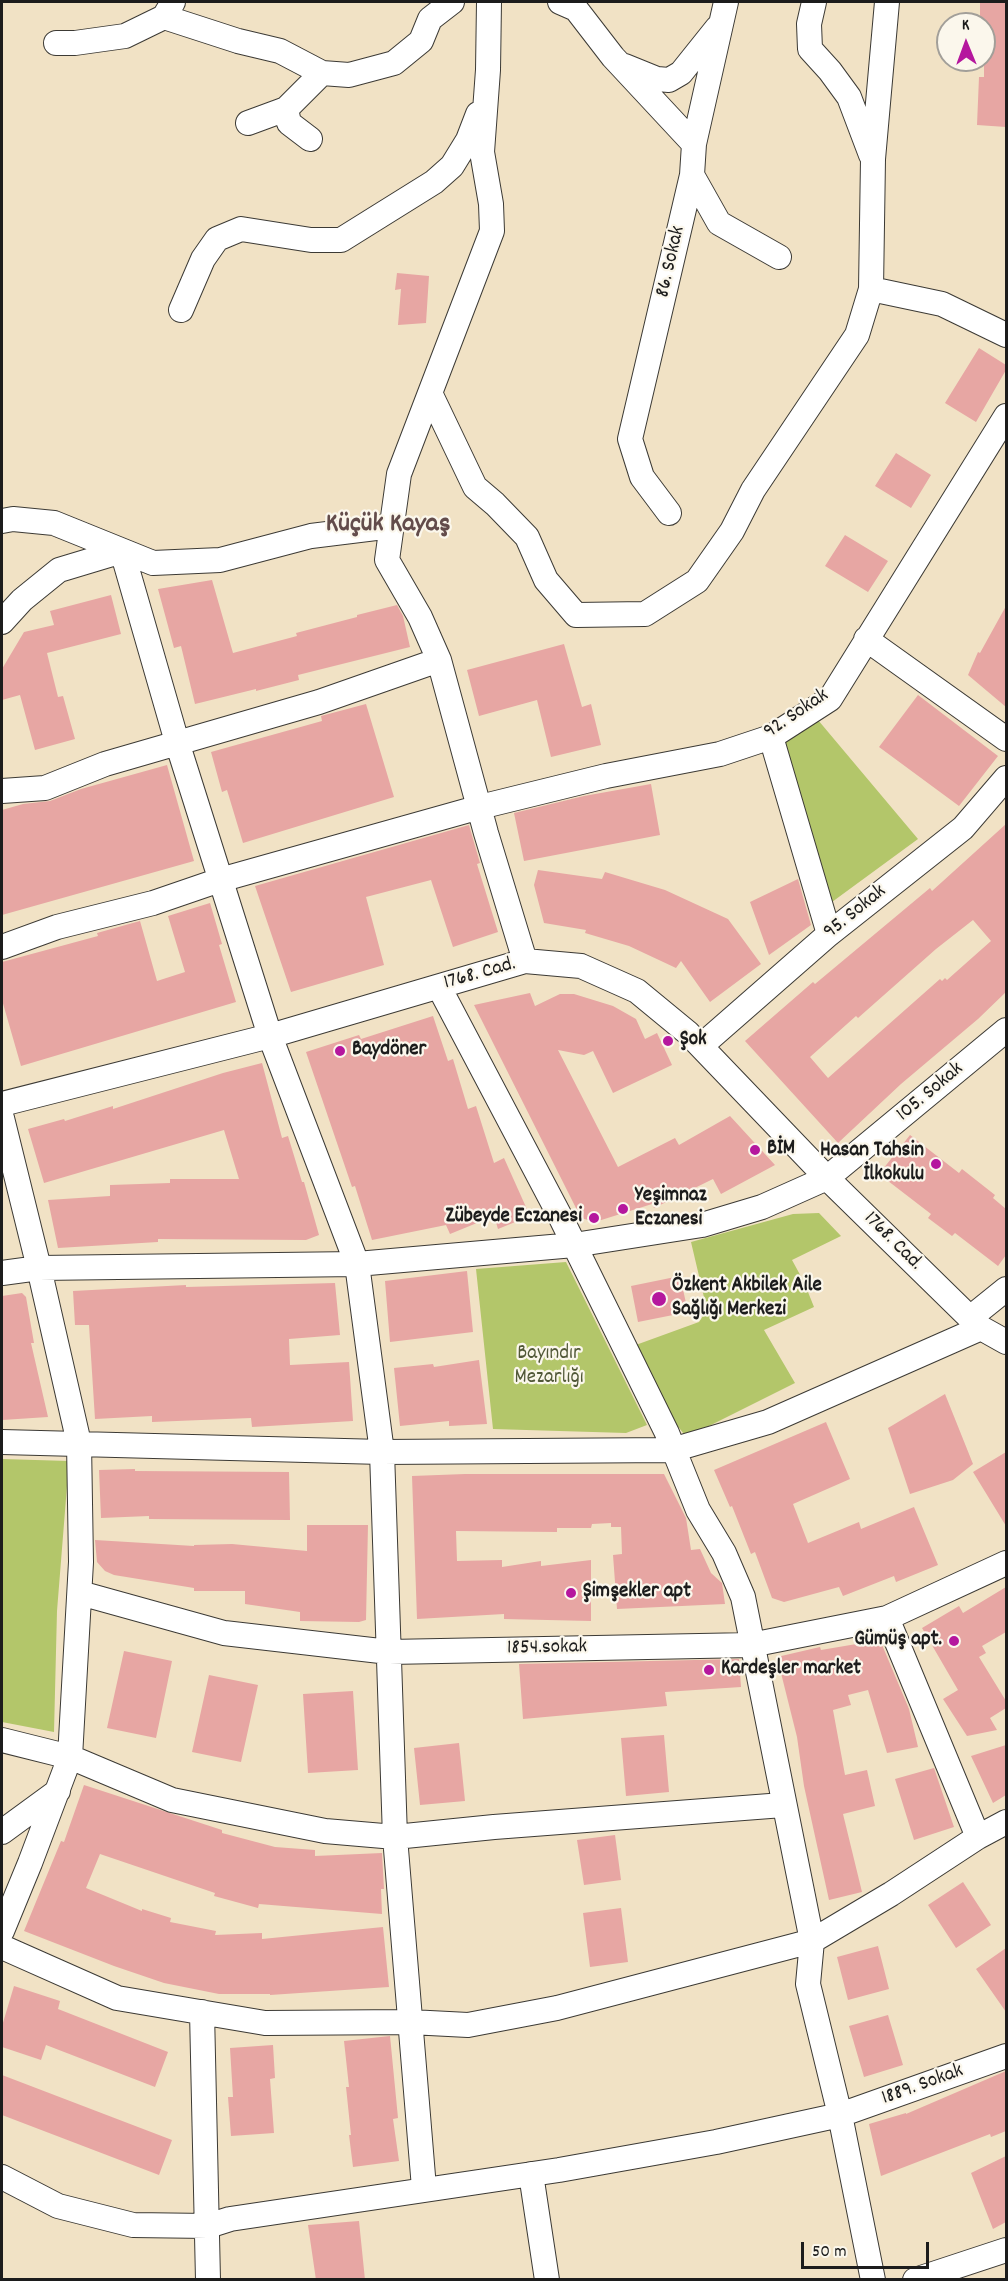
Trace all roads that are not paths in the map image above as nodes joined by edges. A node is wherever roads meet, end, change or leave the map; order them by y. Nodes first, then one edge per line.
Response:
1 (452, 2) edge
2 (489, 2) edge
3 (560, 2) edge
4 (814, 2) edge
5 (887, 2) edge
6 (169, 9) edge
7 (723, 13) edge
8 (56, 43) dead end
9 (620, 64) junction
10 (322, 73) junction
11 (486, 95) junction
12 (286, 109) junction
13 (248, 123) dead end
14 (310, 139) dead end
15 (694, 144) junction
16 (873, 159) junction
17 (693, 175) junction
18 (779, 257) dead end
19 (872, 289) junction
20 (181, 310) dead end
21 (1006, 335) edge
22 (430, 395) junction
23 (1006, 416) edge
24 (669, 513) dead end
25 (2, 521) edge
26 (392, 526) junction
27 (122, 551) junction
28 (2, 622) edge
29 (866, 639) junction
30 (439, 660) junction
31 (771, 737) junction
32 (1006, 739) edge
33 (177, 742) junction
34 (1006, 778) edge
35 (2, 791) edge
36 (480, 807) junction
37 (220, 880) junction
38 (829, 934) junction
39 (2, 947) edge
40 (525, 961) junction
41 (439, 987) junction
42 (1006, 1030) edge
43 (270, 1036) junction
44 (701, 1046) junction
45 (2, 1104) edge
46 (2, 1118) edge
47 (827, 1178) junction
48 (574, 1245) junction
49 (357, 1264) junction
50 (39, 1268) junction
51 (2, 1273) edge
52 (1006, 1289) edge
53 (975, 1323) junction
54 (1006, 1342) edge
55 (2, 1442) edge
56 (79, 1443) junction
57 (672, 1450) junction
58 (382, 1452) junction
59 (1006, 1563) edge
60 (80, 1593) junction
61 (887, 1618) junction
62 (751, 1644) junction
63 (389, 1652) junction
64 (2, 1740) edge
65 (70, 1757) junction
66 (58, 1791) junction
67 (783, 1805) junction
68 (1006, 1822) edge
69 (2, 1832) edge
70 (395, 1837) junction
71 (978, 1837) junction
72 (2, 1931) edge
73 (812, 1941) junction
74 (2, 1947) edge
75 (202, 2012) junction
76 (410, 2022) junction
77 (1006, 2056) edge
78 (840, 2115) junction
79 (531, 2174) junction
80 (2, 2177) edge
81 (424, 2188) junction
82 (208, 2226) junction
83 (1006, 2250) edge
84 (208, 2280) edge
85 (547, 2280) edge
86 (873, 2280) edge
87 (915, 2280) edge

1 - 10 street
2 - 11 street
3 - 9 street
4 - 16 street
5 - 16 street
6 - 8 street
6 - 10 street
7 - 9 street
7 - 15 street, 86. Sokak
9 - 15 street
10 - 12 street
11 - 20 street
11 - 22 street
12 - 13 street
12 - 14 street
15 - 17 street, 86. Sokak
16 - 19 street
17 - 18 street
17 - 24 street, 86. Sokak
19 - 21 street
19 - 22 street
22 - 26 street
23 - 29 street, 92. Sokak
25 - 27 street
26 - 27 street
26 - 30 street
27 - 28 street
27 - 33 street
29 - 31 street, 92. Sokak
29 - 32 street
30 - 33 street
30 - 36 street
31 - 36 street, 92. Sokak
31 - 38 street
33 - 35 street
33 - 37 street
34 - 38 street, 95. Sokak
36 - 37 street, 92. Sokak
36 - 40 street
37 - 39 street, 92. Sokak
37 - 43 street
38 - 44 street, 95. Sokak
40 - 41 street, 1768. Cad.
40 - 44 street, 1768. Cad.
41 - 43 street, 1768. Cad.
41 - 48 street
42 - 47 street, 105. Sokak
43 - 45 street, 1768. Cad.
43 - 49 street
44 - 47 street, 1768. Cad.
46 - 50 street
47 - 48 street, 105. Sokak
47 - 53 street, 1768. Cad.
48 - 49 street, 105. Sokak
48 - 57 street
49 - 50 street, 105. Sokak
49 - 58 street
50 - 51 street, 105. Sokak
50 - 56 street
52 - 53 street
53 - 54 street, 1768. Cad.
53 - 57 street
55 - 56 street
56 - 58 street
56 - 60 street
57 - 58 street
57 - 62 street
58 - 63 street
59 - 61 street, 1854.sokak
60 - 63 street, 1854.sokak
60 - 65 street
61 - 62 street, 1854.sokak
61 - 71 street
62 - 63 street, 1854.sokak
62 - 67 street
63 - 70 street
64 - 65 street
65 - 66 street
65 - 70 street
66 - 69 street
66 - 72 street
67 - 70 street
67 - 73 street
68 - 71 street
70 - 76 street
71 - 73 street
73 - 76 street
73 - 78 street
74 - 75 street
75 - 76 street
75 - 82 street
76 - 81 street
77 - 78 street, 1889. Sokak
78 - 79 street, 1889. Sokak
78 - 86 street
79 - 81 street, 1889. Sokak
79 - 85 street
80 - 82 street, 1889. Sokak
81 - 82 street, 1889. Sokak
82 - 84 street
83 - 87 street

